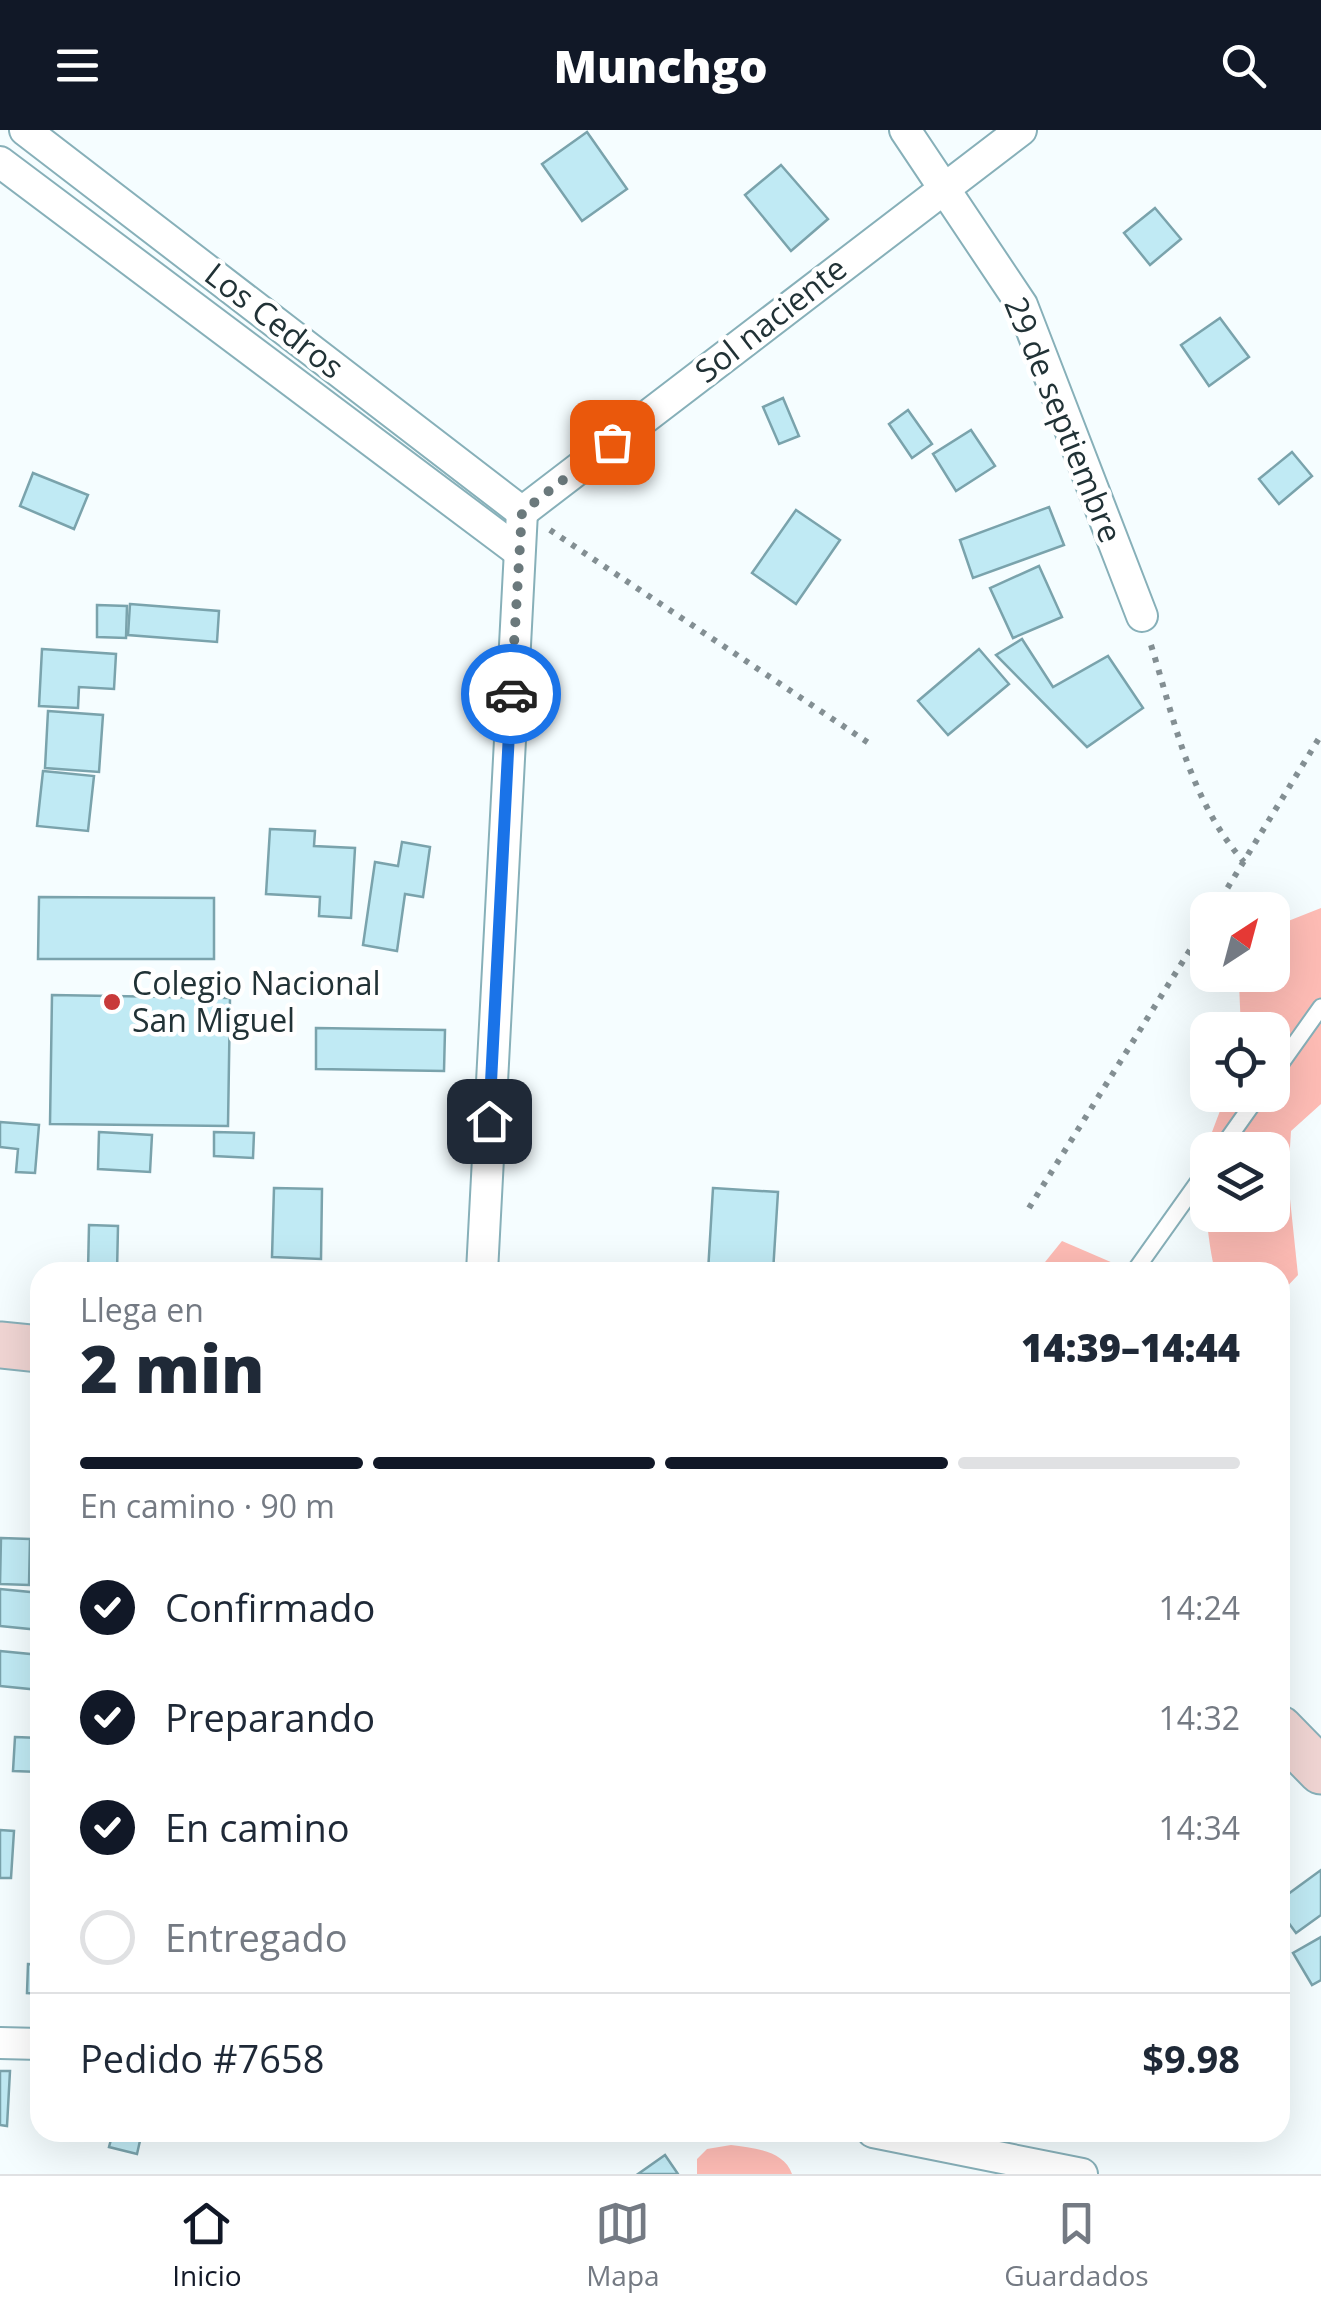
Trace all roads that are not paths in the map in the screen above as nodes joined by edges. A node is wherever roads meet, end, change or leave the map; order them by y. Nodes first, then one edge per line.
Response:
1 (25, 130) edge
2 (905, 130) edge
3 (1021, 130) edge
4 (0, 162) edge
5 (944, 188) junction
6 (522, 512) junction
7 (518, 552) junction
8 (1142, 616) road end
9 (1321, 1007) edge
10 (1290, 1051) edge
11 (1190, 1193) edge
12 (482, 1262) edge
13 (1141, 1262) edge
14 (0, 1345) edge
15 (30, 1348) edge
16 (1290, 1739) edge
17 (1321, 1770) edge
18 (0, 2043) edge
19 (30, 2044) edge
20 (923, 2142) edge
21 (1082, 2174) edge

1 - 6 street, Los Cedros
2 - 5 street, 29 de septiembre
3 - 5 street, Sol naciente
4 - 7 street
5 - 6 street, Sol naciente
5 - 8 street, 29 de septiembre
6 - 7 street
7 - 12 street
9 - 10 lane
11 - 13 lane
14 - 15 main road
16 - 17 main road
18 - 19 street
20 - 21 street

